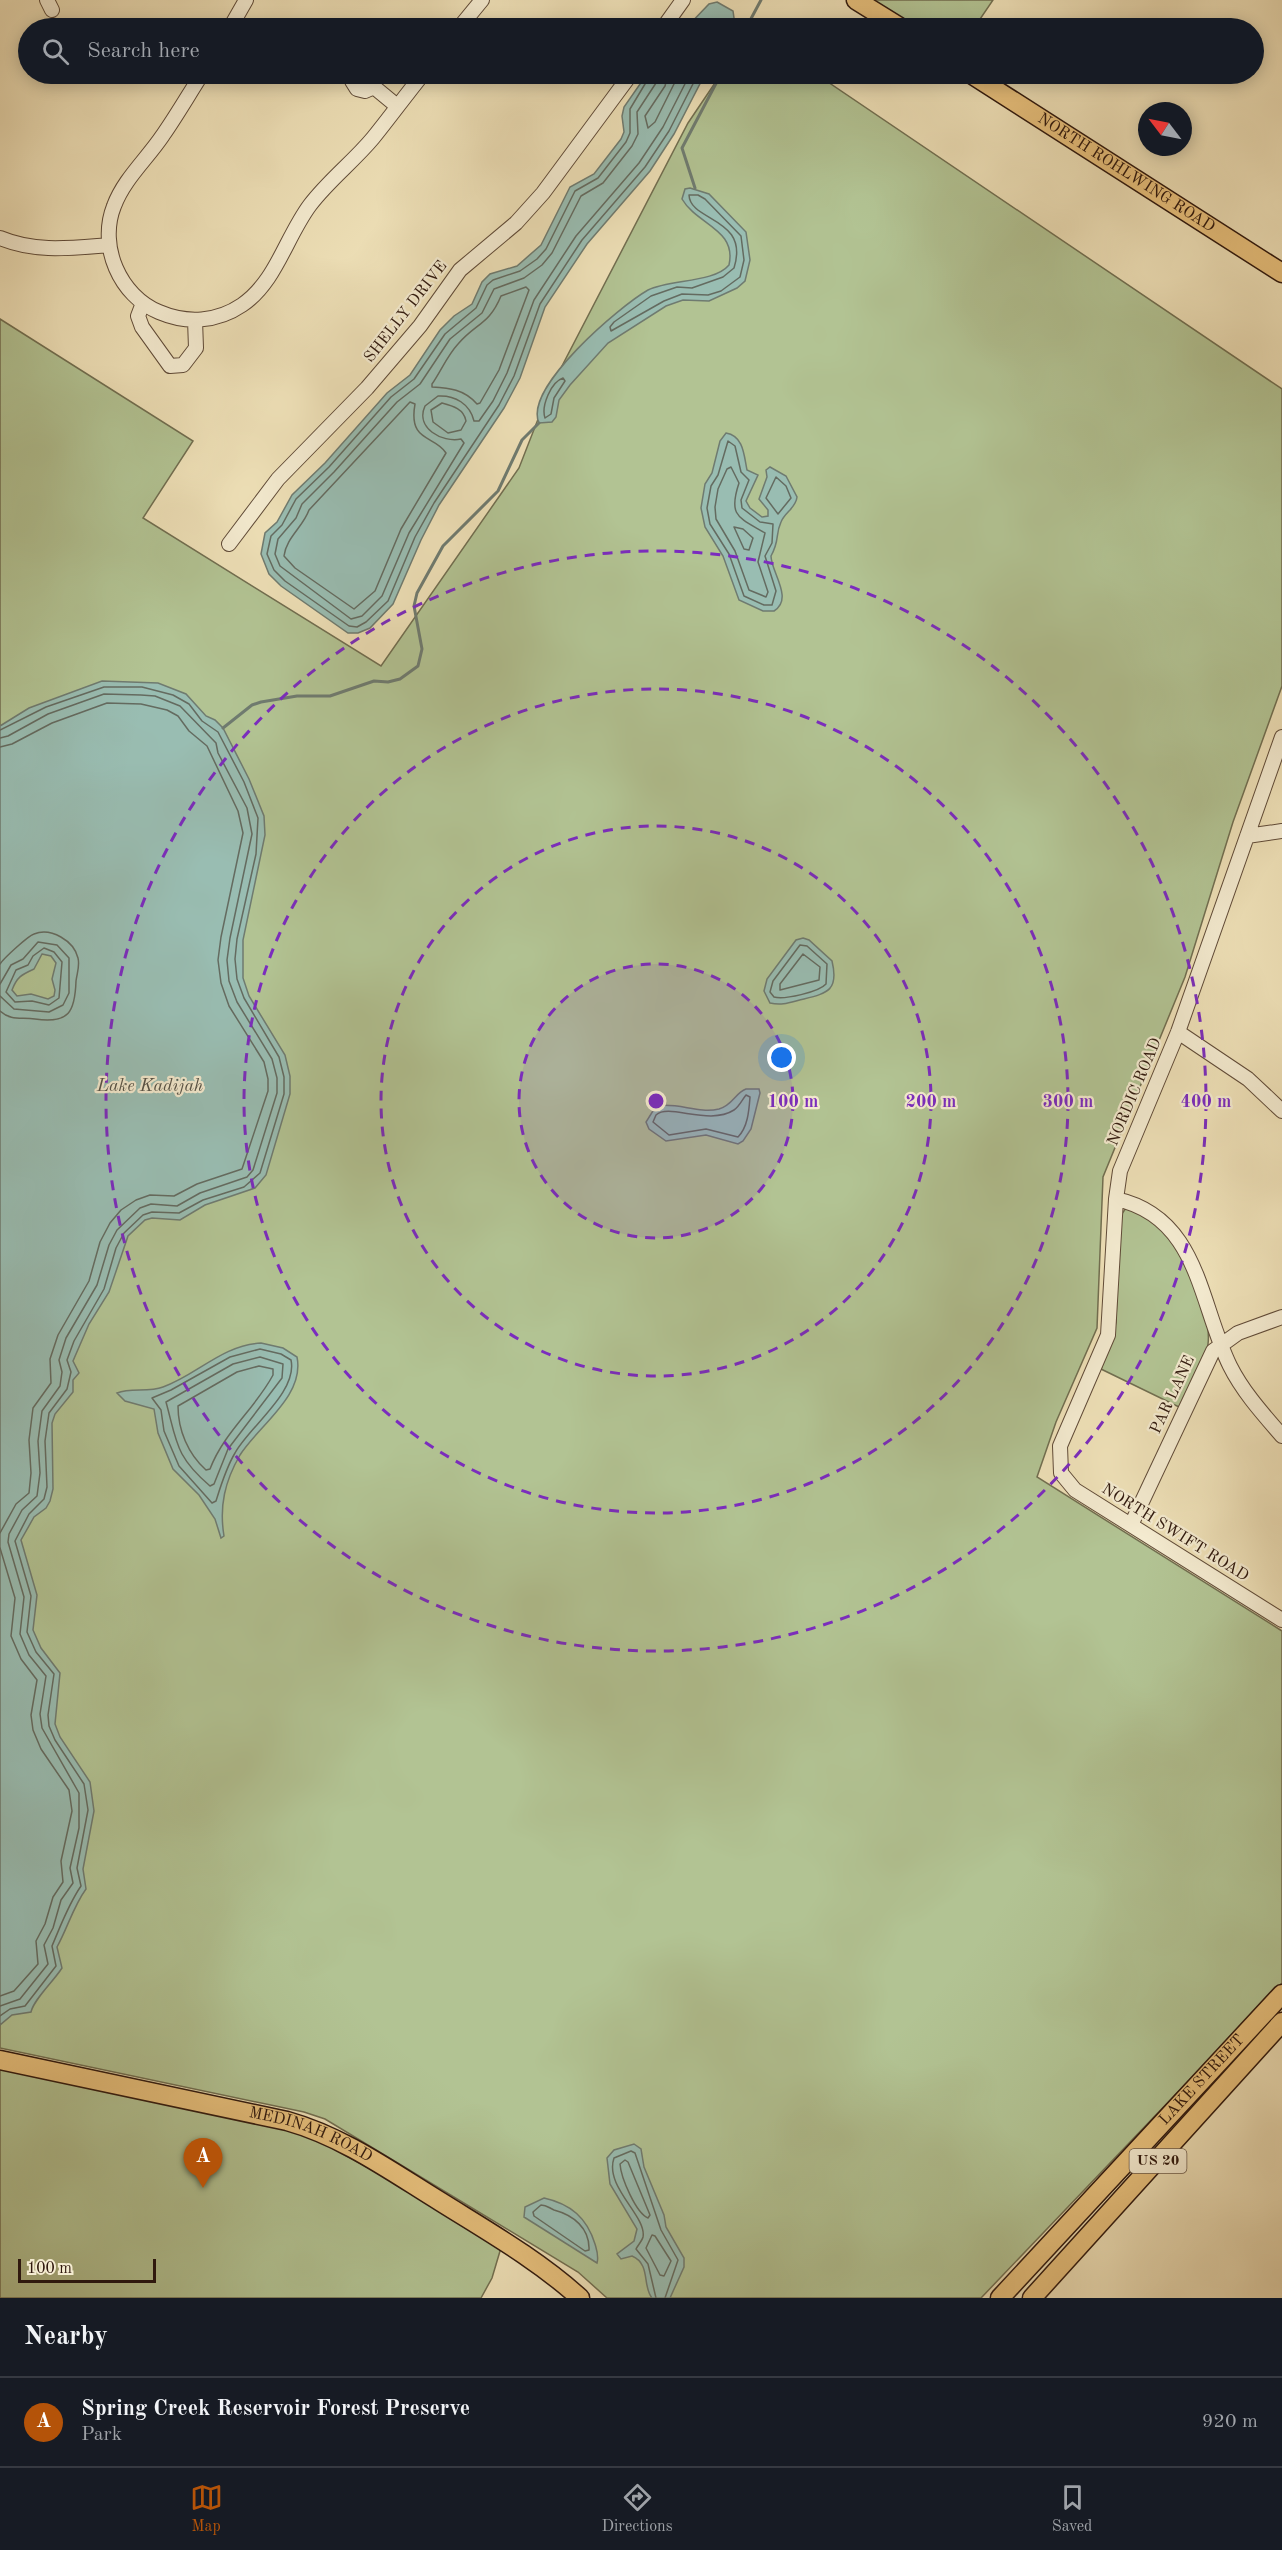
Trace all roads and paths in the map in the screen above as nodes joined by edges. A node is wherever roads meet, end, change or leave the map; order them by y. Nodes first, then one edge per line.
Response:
1 (246, 0) edge
2 (482, 0) edge
3 (683, 0) edge
4 (856, 0) edge
5 (236, 18) edge
6 (467, 18) edge
7 (670, 18) edge
8 (885, 18) edge
9 (196, 84) edge
10 (354, 84) edge
11 (370, 84) edge
12 (377, 84) edge
13 (415, 84) edge
14 (624, 84) edge
15 (987, 84) edge
16 (397, 106) junction
17 (0, 238) edge
18 (109, 245) junction
19 (1282, 273) edge
20 (143, 303) junction
21 (195, 320) junction
22 (229, 544) dead end
23 (1282, 737) edge
24 (1282, 831) edge
25 (1247, 836) junction
26 (1178, 1032) junction
27 (1282, 1111) edge
28 (1116, 1199) junction
29 (1282, 1317) edge
30 (1220, 1344) junction
31 (1282, 1436) edge
32 (1060, 1466) joint
33 (1131, 1524) junction
34 (1282, 1620) edge
35 (1282, 1994) edge
36 (1282, 2022) edge
37 (0, 2060) edge
38 (580, 2298) edge
39 (1000, 2298) edge
40 (1032, 2298) edge

1 - 5 street
2 - 6 street
3 - 7 street
4 - 8 main road
9 - 18 street
10 - 11 street
12 - 16 street
13 - 16 street
14 - 22 street, SHELLY DRIVE
15 - 19 main road, NORTH ROHLWING ROAD
16 - 21 street
17 - 18 street
18 - 20 street
20 - 21 street
20 - 21 street
23 - 25 street, NORDIC ROAD
24 - 25 street
25 - 26 street, NORDIC ROAD
26 - 27 street
26 - 28 street, NORDIC ROAD
28 - 30 street
28 - 32 street, NORDIC ROAD
29 - 30 street, PAR LANE
30 - 31 street
30 - 33 street, PAR LANE
32 - 33 street, NORTH SWIFT ROAD
33 - 34 street, NORTH SWIFT ROAD
35 - 39 main road, LAKE STREET / US 20
36 - 40 main road, LAKE STREET / US 20
37 - 38 main road, MEDINAH ROAD

